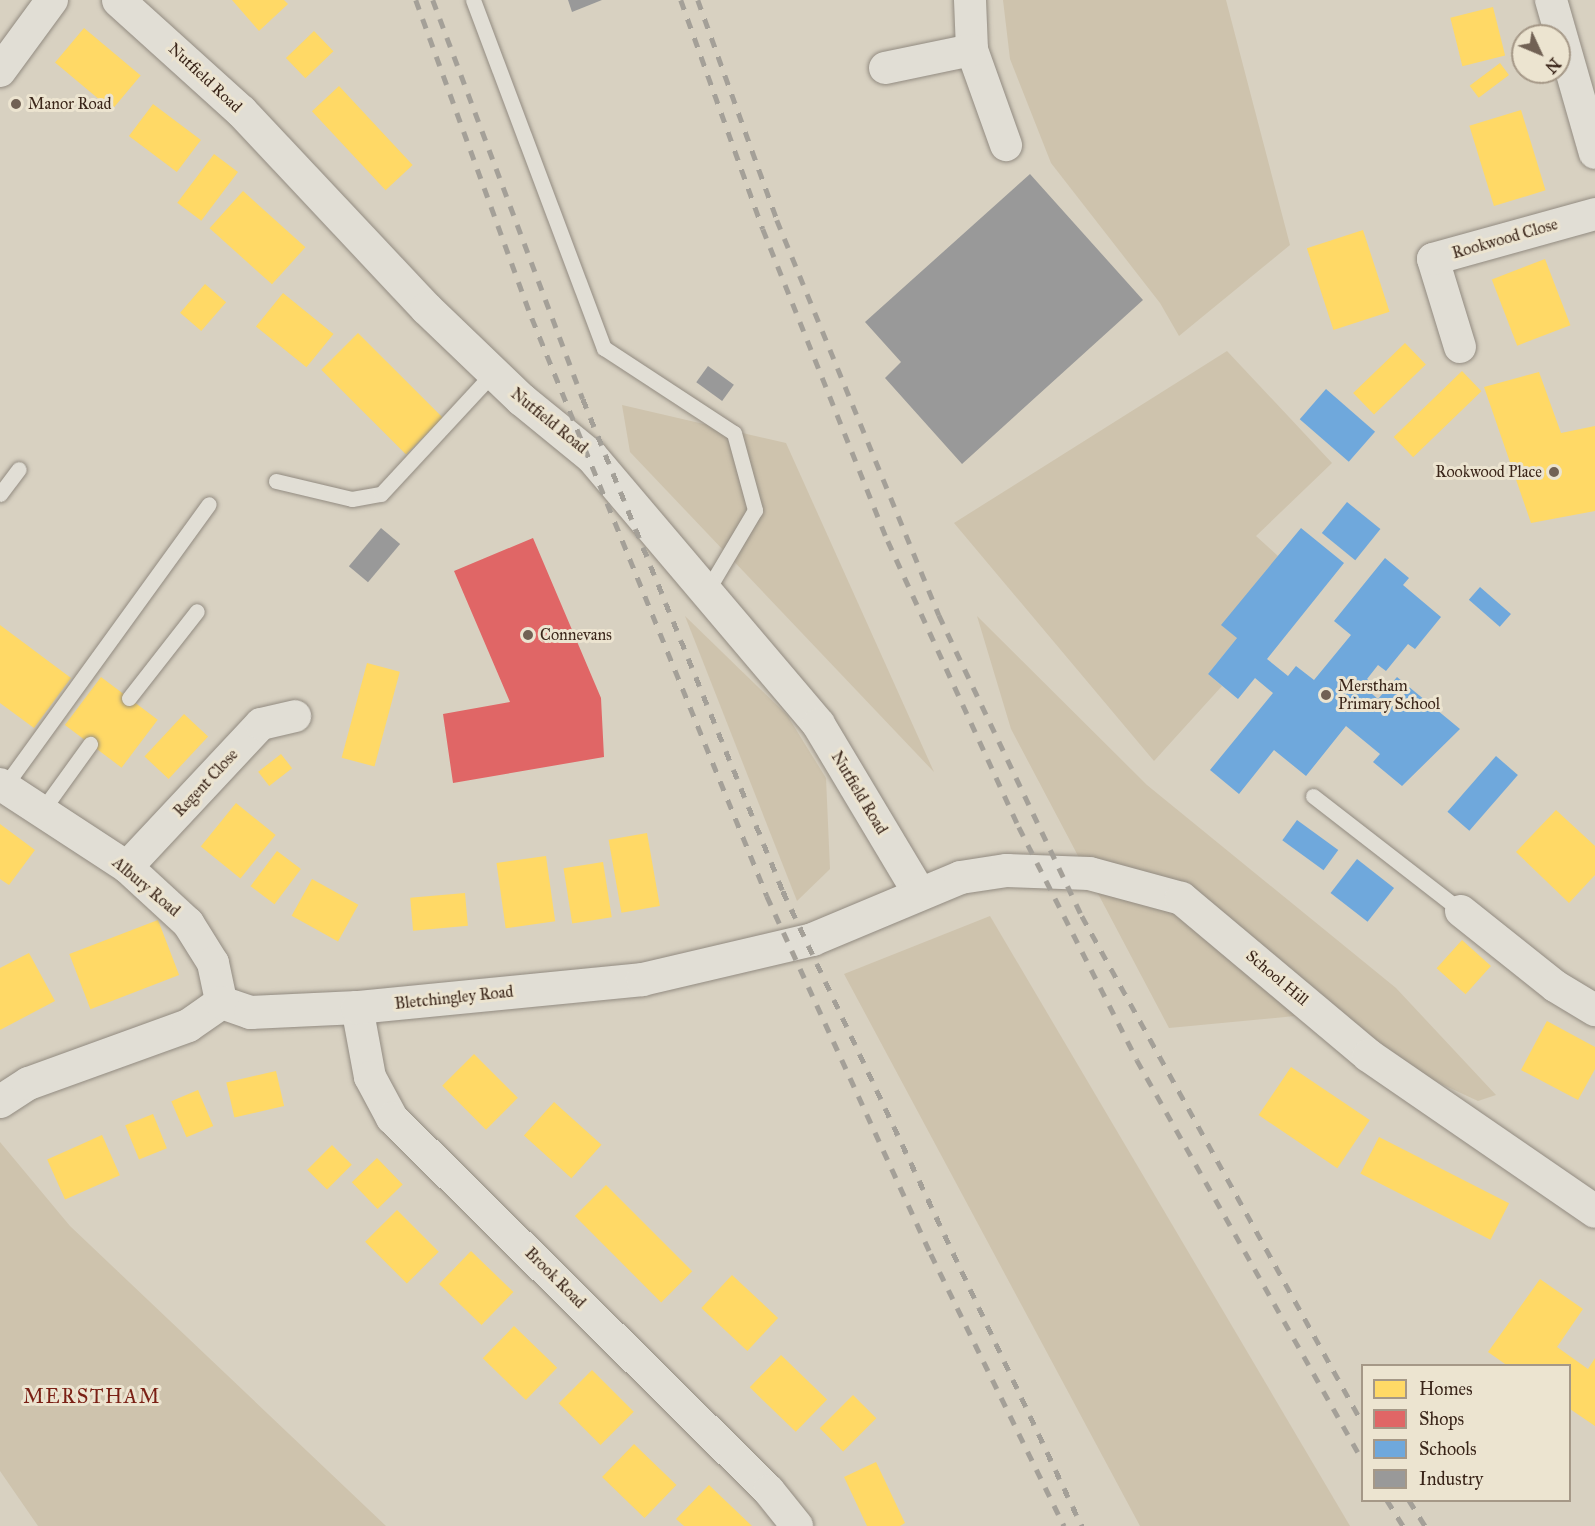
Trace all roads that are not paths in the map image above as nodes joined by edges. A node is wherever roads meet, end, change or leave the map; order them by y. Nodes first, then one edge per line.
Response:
1 (52, 0) edge
2 (118, 0) edge
3 (473, 0) edge
4 (970, 0) edge
5 (1551, 0) edge
6 (972, 50) junction
7 (885, 68) dead end
8 (0, 71) edge
9 (1006, 145) dead end
10 (1595, 153) edge
11 (1595, 214) edge
12 (1460, 347) dead end
13 (494, 373) junction
14 (19, 469) dead end
15 (276, 481) dead end
16 (0, 494) edge
17 (209, 504) dead end
18 (708, 589) junction
19 (197, 611) dead end
20 (129, 698) dead end
21 (295, 716) dead end
22 (90, 744) dead end
23 (2, 786) edge
24 (1313, 796) dead end
25 (41, 812) junction
26 (127, 867) junction
27 (919, 893) junction
28 (1461, 911) joint
29 (221, 1002) junction
30 (357, 1007) junction
31 (1595, 1010) edge
32 (0, 1101) edge
33 (1595, 1211) edge
34 (797, 1526) edge

1 - 8 street
2 - 13 street, Nutfield Road
3 - 18 lane
4 - 6 street
5 - 10 street
6 - 7 street
6 - 9 street
11 - 12 street, Rookwood Close
13 - 15 lane
13 - 18 street, Nutfield Road
14 - 16 lane
17 - 23 lane
18 - 27 street, Nutfield Road
19 - 20 lane
21 - 26 street, Regent Close
22 - 25 lane
23 - 25 street, Albury Road
24 - 28 lane
25 - 26 street, Albury Road
26 - 29 street, Albury Road
27 - 30 street, Bletchingley Road
27 - 33 street, School Hill
28 - 31 street
29 - 30 street, Bletchingley Road
29 - 32 street
30 - 34 street, Brook Road

